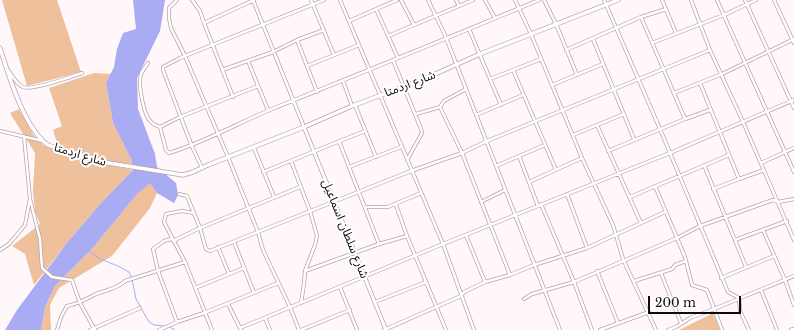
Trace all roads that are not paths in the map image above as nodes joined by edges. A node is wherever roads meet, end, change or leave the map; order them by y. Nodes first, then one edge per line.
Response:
1 (177, 0) edge
2 (192, 0) edge
3 (254, 0) edge
4 (311, 0) edge
5 (324, 0) edge
6 (340, 0) edge
7 (396, 0) edge
8 (401, 0) edge
9 (428, 0) edge
10 (456, 0) edge
11 (473, 0) edge
12 (485, 0) edge
13 (515, 0) edge
14 (539, 0) edge
15 (544, 0) edge
16 (618, 0) edge
17 (662, 0) edge
18 (691, 0) edge
19 (717, 0) edge
20 (745, 0) edge
21 (756, 0) edge
22 (774, 0) edge
23 (605, 2) edge
24 (747, 4) junction
25 (313, 5) junction
26 (459, 6) junction
27 (519, 8) junction
28 (376, 9) junction
29 (666, 9) junction
30 (724, 15) junction
31 (436, 16) junction
32 (641, 17) junction
33 (495, 18) junction
34 (349, 21) junction
35 (204, 23) junction
36 (556, 24) junction
37 (700, 24) junction
38 (263, 25) junction
39 (414, 25) junction
40 (617, 28) junction
41 (469, 29) junction
42 (324, 30) junction
43 (676, 33) junction
44 (531, 34) junction
45 (388, 36) junction
46 (446, 38) junction
47 (593, 39) junction
48 (297, 40) junction
49 (794, 40) edge
50 (652, 43) junction
51 (212, 45) junction
52 (359, 45) junction
53 (0, 48) edge
54 (566, 50) junction
55 (710, 50) junction
56 (273, 52) junction
57 (769, 52) junction
58 (480, 54) junction
59 (185, 56) junction
60 (334, 56) junction
61 (398, 58) junction
62 (541, 59) junction
63 (394, 60) junction
64 (248, 61) junction
65 (148, 63) dead end
66 (746, 63) junction
67 (603, 64) junction
68 (457, 65) junction
69 (307, 66) junction
70 (6, 67) junction
71 (663, 69) junction
72 (222, 70) junction
73 (369, 70) junction
74 (513, 70) junction
75 (82, 73) dead end
76 (722, 74) junction
77 (577, 75) junction
78 (638, 78) junction
79 (490, 79) junction
80 (343, 81) junction
81 (700, 83) junction
82 (552, 85) junction
83 (258, 86) junction
84 (405, 86) junction
85 (466, 89) junction
86 (614, 90) junction
87 (317, 92) junction
88 (674, 93) junction
89 (380, 95) junction
90 (524, 95) junction
91 (233, 97) junction
92 (792, 100) edge
93 (292, 101) junction
94 (353, 105) junction
95 (501, 105) junction
96 (207, 107) junction
97 (440, 107) junction
98 (794, 108) edge
99 (268, 110) junction
100 (562, 110) junction
101 (710, 110) junction
102 (766, 112) junction
103 (416, 114) junction
104 (624, 114) junction
105 (476, 115) junction
106 (180, 117) junction
107 (685, 119) junction
108 (535, 121) junction
109 (743, 122) junction
110 (597, 125) junction
111 (160, 127) junction
112 (304, 128) junction
113 (660, 129) junction
114 (0, 131) edge
115 (365, 131) junction
116 (218, 132) junction
117 (720, 132) junction
118 (573, 135) junction
119 (24, 136) junction
120 (634, 139) junction
121 (43, 141) junction
122 (339, 141) junction
123 (487, 141) junction
124 (191, 144) junction
125 (545, 145) junction
126 (401, 147) junction
127 (254, 148) junction
128 (794, 148) edge
129 (314, 151) junction
130 (608, 151) junction
131 (670, 152) junction
132 (785, 152) junction
133 (462, 153) junction
134 (729, 155) junction
135 (518, 156) junction
136 (376, 157) junction
137 (228, 158) junction
138 (582, 158) junction
139 (407, 160) junction
140 (291, 161) junction
141 (761, 162) junction
142 (704, 165) junction
143 (496, 166) junction
144 (349, 167) junction
145 (202, 168) junction
146 (556, 170) junction
147 (764, 170) junction
148 (411, 171) junction
149 (264, 172) junction
150 (794, 172) edge
151 (618, 173) junction
152 (680, 176) junction
153 (739, 179) junction
154 (529, 182) junction
155 (593, 183) junction
156 (655, 186) junction
157 (300, 187) junction
158 (713, 189) junction
159 (505, 190) junction
160 (359, 192) junction
161 (422, 193) junction
162 (179, 194) dead end
163 (567, 194) junction
164 (274, 197) junction
165 (630, 198) junction
166 (30, 199) junction
167 (794, 199) edge
168 (334, 202) junction
169 (481, 202) junction
170 (778, 202) junction
171 (396, 205) junction
172 (540, 205) junction
173 (365, 207) junction
174 (249, 209) junction
175 (310, 211) junction
176 (665, 212) junction
177 (194, 213) junction
178 (515, 215) junction
179 (726, 216) junction
180 (787, 221) junction
181 (642, 223) junction
182 (490, 225) junction
183 (700, 226) junction
184 (200, 228) junction
185 (763, 230) junction
186 (258, 232) junction
187 (466, 235) junction
188 (407, 236) junction
189 (615, 236) junction
190 (677, 238) junction
191 (172, 240) junction
192 (735, 240) junction
193 (794, 240) edge
194 (234, 242) junction
195 (379, 244) junction
196 (443, 244) junction
197 (218, 247) junction
198 (587, 248) junction
199 (0, 250) edge
200 (356, 253) junction
201 (415, 256) junction
202 (564, 256) junction
203 (774, 256) junction
204 (623, 259) junction
205 (686, 261) junction
206 (184, 262) junction
207 (534, 265) junction
208 (746, 267) junction
209 (244, 268) junction
210 (158, 271) junction
211 (305, 271) junction
212 (597, 271) junction
213 (661, 273) junction
214 (229, 274) junction
215 (510, 275) junction
216 (794, 276) edge
217 (365, 277) junction
218 (721, 278) junction
219 (785, 280) junction
220 (634, 281) junction
221 (426, 282) junction
222 (485, 282) junction
223 (574, 282) junction
224 (278, 283) junction
225 (340, 287) junction
226 (195, 288) junction
227 (761, 290) junction
228 (544, 292) junction
229 (254, 293) junction
230 (461, 296) junction
231 (739, 298) junction
232 (524, 299) dead end
233 (375, 302) junction
234 (80, 303) junction
235 (301, 303) junction
236 (228, 304) junction
237 (794, 305) edge
238 (290, 307) junction
239 (436, 307) junction
240 (140, 308) dead end
241 (714, 309) junction
242 (350, 310) junction
243 (649, 312) junction
244 (204, 313) junction
245 (265, 318) junction
246 (177, 322) junction
247 (618, 323) junction
248 (681, 323) junction
249 (95, 329) edge
250 (240, 329) edge
251 (794, 329) edge
252 (56, 330) edge
253 (90, 330) edge
254 (159, 330) edge
255 (212, 330) edge
256 (270, 330) edge
257 (300, 330) edge
258 (357, 330) edge
259 (385, 330) edge
260 (446, 330) edge
261 (474, 330) edge
262 (560, 330) edge
263 (592, 330) edge
264 (600, 330) edge
265 (656, 330) edge
266 (668, 330) edge
267 (722, 330) edge
268 (749, 330) edge
269 (778, 330) edge
270 (791, 330) edge

1 - 59 street
2 - 35 street
3 - 35 street
3 - 38 street
4 - 25 street
5 - 25 street
6 - 34 street
7 - 28 street
8 - 39 street
9 - 31 street
10 - 26 street
11 - 26 street
12 - 33 street
13 - 27 street
14 - 27 street
15 - 36 street
16 - 23 main road, شارع اردمتا
17 - 29 street
18 - 37 street
19 - 30 street
20 - 24 street
21 - 24 street
22 - 49 street
23 - 36 main road, شارع اردمتا
23 - 40 street
24 - 30 street
24 - 57 street
25 - 38 street
25 - 42 street
26 - 31 street
27 - 33 street
27 - 44 street
28 - 34 street
28 - 45 street
29 - 32 street
29 - 43 street
30 - 37 street
30 - 66 street
31 - 39 street
31 - 46 street
32 - 40 street
32 - 50 street
33 - 41 street
34 - 52 street
35 - 51 street
36 - 44 main road, شارع اردمتا
36 - 54 street
37 - 43 street
37 - 55 street
38 - 51 street
38 - 56 street
39 - 45 street
40 - 47 street
40 - 78 street
41 - 46 street
41 - 58 street
42 - 48 street
42 - 60 street
43 - 50 street
44 - 58 main road, شارع اردمتا
44 - 62 street
45 - 61 street
46 - 61 street
46 - 68 street
47 - 54 street
47 - 67 street
48 - 56 street
48 - 69 street
49 - 57 street
50 - 71 street
51 - 59 street
51 - 72 street
52 - 60 street
52 - 73 street
53 - 70 main road, شارع اردمتا
54 - 77 street
55 - 71 street
55 - 76 street
56 - 64 street
56 - 93 street
57 - 66 street
57 - 92 street
58 - 68 main road, شارع اردمتا
58 - 79 street
59 - 96 street
59 - 106 street
60 - 69 street
61 - 63 street
62 - 74 street
62 - 82 street
63 - 73 street
63 - 84 street
64 - 72 street
64 - 83 street
65 - 111 street
66 - 76 street
66 - 102 street
67 - 77 street
67 - 86 street
68 - 84 main road, شارع اردمتا
68 - 85 street
69 - 87 street
70 - 75 street
70 - 121 main road, شارع اردمتا
71 - 78 street
71 - 88 street
72 - 91 street
73 - 80 street
73 - 89 street
74 - 79 street
74 - 90 street
76 - 81 street
76 - 109 street
77 - 82 street
78 - 86 street
78 - 113 street
79 - 95 street
80 - 87 street
80 - 94 street
81 - 88 street
81 - 101 street
82 - 100 street
83 - 91 street
83 - 99 street
84 - 89 main road, شارع اردمتا
84 - 103 street
85 - 97 street
85 - 105 street
86 - 100 street
86 - 104 street
87 - 93 street
88 - 107 street
89 - 94 main road, شارع اردمتا
89 - 126 street
90 - 95 street
90 - 108 street
91 - 96 street
92 - 98 street
92 - 102 street
93 - 99 street
93 - 112 street
94 - 112 main road, شارع اردمتا
94 - 115 street
95 - 105 street
96 - 106 street
96 - 116 street
97 - 103 street
97 - 133 street
99 - 116 street
100 - 108 street
100 - 118 street
101 - 107 street
101 - 117 street
102 - 109 street
102 - 132 street
103 - 139 street
104 - 110 street
104 - 120 street
105 - 123 street
106 - 111 street
106 - 124 street
107 - 113 street
108 - 123 street
108 - 125 street
109 - 117 street
109 - 141 street
110 - 118 street
110 - 130 street
111 - 124 street
112 - 127 main road, شارع اردمتا
112 - 129 street, شارع سلطان اسماعيل
113 - 120 street
113 - 131 street
114 - 119 street
115 - 122 street
115 - 136 street
116 - 124 street
116 - 137 street
117 - 131 street
117 - 134 street
118 - 138 street
119 - 121 street
119 - 166 street
120 - 130 street
121 - 145 main road, شارع اردمتا
122 - 129 street
122 - 144 street
123 - 133 street
123 - 143 street
124 - 145 street
125 - 135 street
125 - 146 street
126 - 136 street
126 - 139 street
127 - 137 main road, شارع اردمتا
127 - 149 street
128 - 132 street
129 - 140 street
129 - 168 street, شارع سلطان اسماعيل
130 - 151 street
131 - 151 street
131 - 152 street
132 - 141 street
132 - 150 street
133 - 148 street
133 - 169 street
134 - 142 street
134 - 153 street
135 - 143 street
135 - 154 street
136 - 144 street
137 - 145 main road, شارع اردمتا
137 - 174 street
138 - 146 street
138 - 155 street
139 - 148 street
140 - 149 street
140 - 157 street
141 - 147 street
142 - 152 street
142 - 158 street
143 - 159 street
144 - 160 street
146 - 154 street
147 - 153 street
147 - 170 street
148 - 160 street
148 - 161 street
149 - 164 street
151 - 155 street
151 - 165 street
152 - 156 street
152 - 183 street
153 - 158 street
154 - 172 street
155 - 163 street
155 - 189 street
156 - 165 street
156 - 176 street
157 - 164 street
157 - 175 street
158 - 179 street
159 - 169 street
159 - 178 street
160 - 168 street
160 - 173 street
161 - 171 street
161 - 196 street
162 - 177 street
163 - 172 street
163 - 198 street
164 - 174 street
165 - 181 street
166 - 199 street
166 - 234 street
167 - 170 street
168 - 175 street
168 - 200 street, شارع سلطان اسماعيل
169 - 182 street
170 - 179 street
170 - 180 street
171 - 173 street
171 - 188 street
172 - 178 street
172 - 202 street
173 - 195 street
174 - 184 street
174 - 186 street
175 - 186 street
175 - 211 street
176 - 181 street
176 - 190 street
177 - 184 street
177 - 191 street
178 - 182 street
178 - 207 street
179 - 183 street
179 - 192 street
180 - 185 street
180 - 193 street
181 - 189 street
182 - 187 street
182 - 215 street
183 - 190 street
183 - 218 street
184 - 191 street
184 - 197 street
185 - 192 street
185 - 203 street
186 - 194 street
186 - 224 street
187 - 196 street
187 - 222 street
188 - 195 street
188 - 201 street
189 - 198 street
189 - 204 street
190 - 204 street
190 - 205 street
191 - 206 street
191 - 210 street
192 - 208 street
194 - 197 street
194 - 209 street
195 - 200 street
196 - 201 street
196 - 230 street
197 - 214 street
198 - 202 street
200 - 211 street
200 - 217 street, شارع سلطان اسماعيل
201 - 217 street
201 - 221 street
202 - 207 street
202 - 223 street
203 - 208 street
203 - 219 street
204 - 212 street
204 - 220 street
205 - 213 street
205 - 241 street
206 - 210 street
206 - 226 street
207 - 215 street
207 - 228 street
208 - 218 street
209 - 214 street
209 - 229 street
210 - 234 street
210 - 246 street
211 - 235 street
212 - 223 street
212 - 247 street
213 - 220 street
213 - 248 street
214 - 226 street
215 - 222 street
216 - 219 street
217 - 225 street
217 - 233 street, شارع سلطان اسماعيل
218 - 231 street
219 - 227 street
219 - 237 street
220 - 243 street
221 - 233 street
221 - 239 street
222 - 230 street
223 - 228 street
223 - 263 street
224 - 229 street
224 - 238 street
225 - 235 street
225 - 242 street
226 - 244 street
227 - 231 street
227 - 269 street
228 - 232 street
228 - 262 street
229 - 236 street
230 - 239 street
230 - 261 street
231 - 241 street
231 - 268 street
233 - 259 street, شارع سلطان اسماعيل
234 - 249 street
234 - 252 street
235 - 238 street
236 - 244 street
236 - 250 street
238 - 245 street
238 - 257 street
239 - 259 street
239 - 260 street
240 - 249 street
241 - 248 street
241 - 267 street
242 - 257 street
242 - 258 street
243 - 247 street
243 - 265 street
244 - 246 street
244 - 255 street
245 - 250 street
245 - 256 street
246 - 254 street
247 - 264 street
248 - 266 street
249 - 253 street
251 - 270 street

